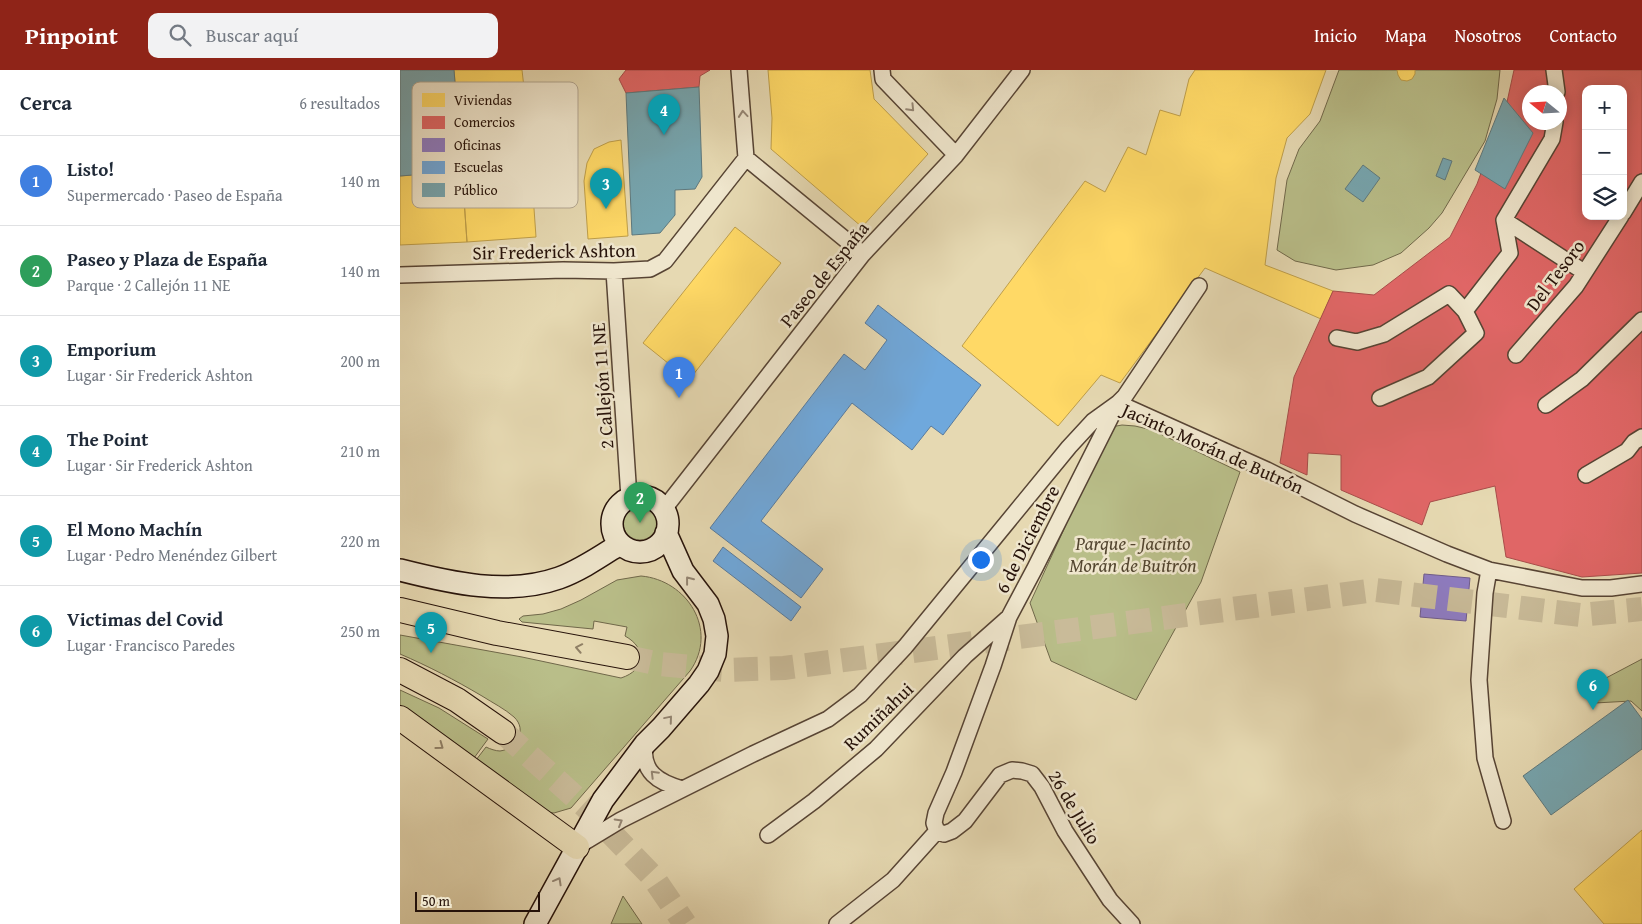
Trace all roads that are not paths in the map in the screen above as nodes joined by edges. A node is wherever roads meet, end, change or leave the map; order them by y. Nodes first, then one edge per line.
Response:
1 (739, 70) edge
2 (882, 70) edge
3 (1022, 70) edge
4 (1554, 70) edge
5 (1555, 85) edge
6 (1554, 130) edge
7 (956, 155) junction
8 (746, 158) junction
9 (1642, 182) edge
10 (1627, 207) edge
11 (1504, 220) junction
12 (1619, 220) edge
13 (863, 254) junction
14 (614, 271) junction
15 (1584, 272) junction
16 (400, 275) edge
17 (1199, 286) dead end
18 (1465, 311) junction
19 (1642, 320) edge
20 (1337, 338) dead end
21 (1516, 356) dead end
22 (1380, 398) dead end
23 (1118, 403) junction
24 (1546, 405) dead end
25 (1642, 437) edge
26 (1586, 475) dead end
27 (629, 498) junction
28 (664, 510) junction
29 (666, 532) junction
30 (620, 544) junction
31 (400, 565) edge
32 (400, 570) edge
33 (1490, 570) junction
34 (434, 579) junction
35 (1642, 584) edge
36 (400, 610) edge
37 (1009, 616) junction
38 (627, 657) tunnel mouth
39 (400, 670) edge
40 (400, 718) edge
41 (504, 732) tunnel mouth
42 (645, 744) junction
43 (682, 789) junction
44 (1503, 821) dead end
45 (937, 831) junction
46 (768, 835) dead end
47 (577, 847) junction
48 (535, 924) edge
49 (837, 924) edge
50 (1132, 924) edge

8 -> 1 street
2 -> 7 street
3 - 7 street, Paseo de España
4 - 5 street
6 - 11 street
7 - 13 street, Paseo de España
8 - 13 street
8 - 14 street, Sir Frederick Ashton
9 - 10 street, Del Tesoro
11 - 15 street
11 - 18 street
12 - 15 street, Del Tesoro
13 - 28 street, Paseo de España
14 - 16 street, Sir Frederick Ashton
14 - 27 street, 2 Callejón 11 NE
15 - 21 street, Del Tesoro
17 - 23 street, 6 de Diciembre
18 - 20 street
18 - 22 street
19 - 24 street
23 - 33 street, Jacinto Morán de Butrón
23 - 37 street, 6 de Diciembre
23 - 43 street, Jacinto Morán de Butrón
25 - 26 street
27 - 28 street
27 - 30 street
28 - 29 street
29 - 30 street
42 -> 29 street, Jacinto Morán de Butrón
30 - 34 street
31 - 34 street
32 - 34 street
33 - 35 street, Jacinto Morán de Butrón
33 - 44 street
38 -> 36 main road
37 - 45 street, 6 de Diciembre
37 - 46 street, Rumiñahui
39 - 41 main road
40 -> 47 main road
43 -> 42 street
42 - 47 street, Jacinto Morán de Butrón
47 -> 43 street, Jacinto Morán de Butrón
45 - 49 street
45 - 50 street, 26 de Julio
48 -> 47 street, Jacinto Morán de Butrón

